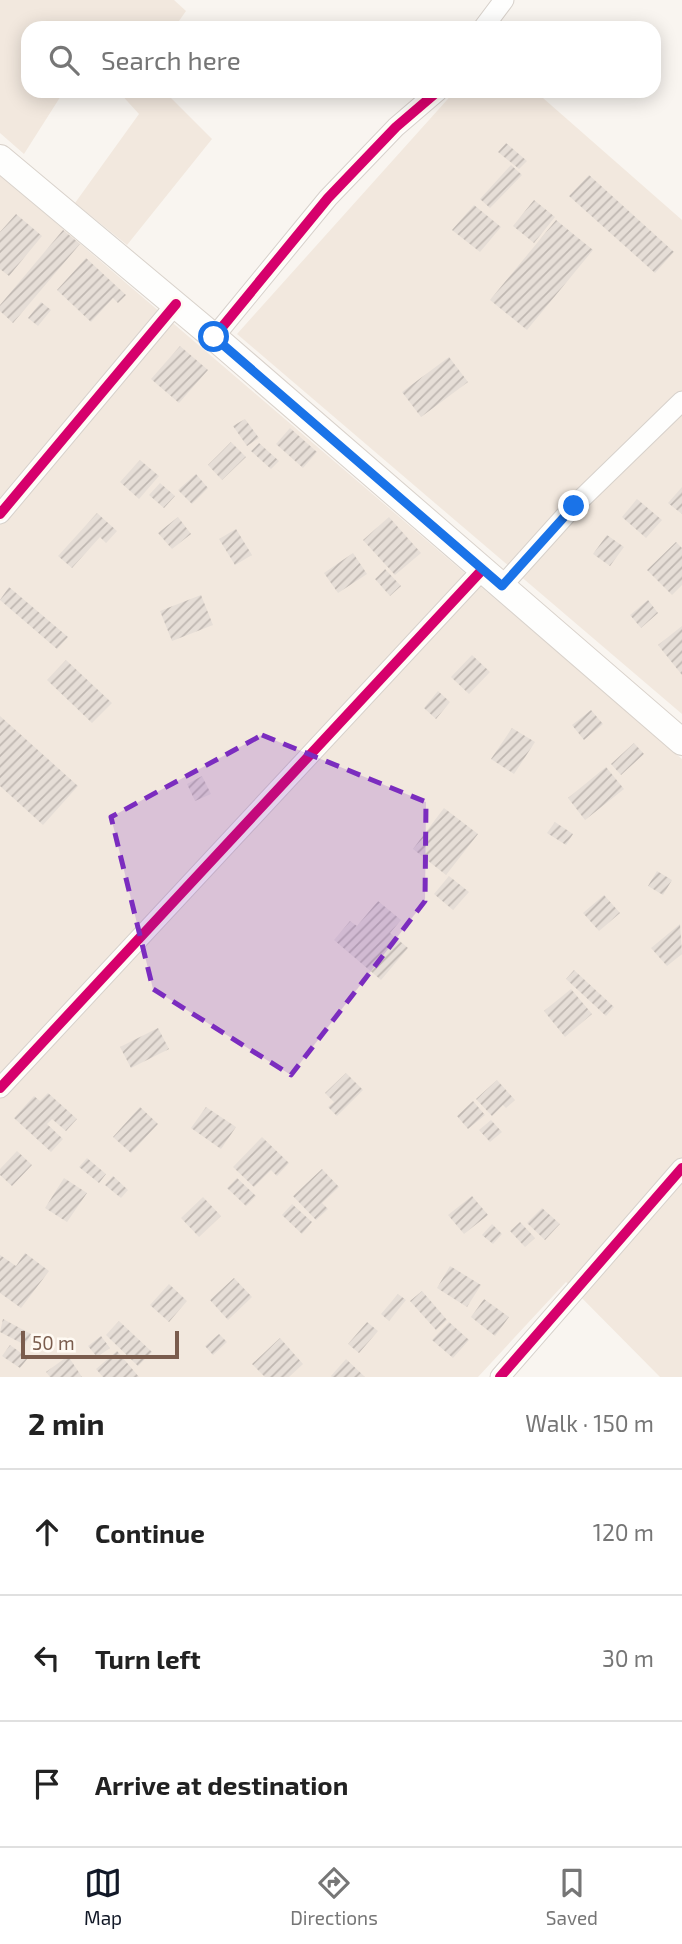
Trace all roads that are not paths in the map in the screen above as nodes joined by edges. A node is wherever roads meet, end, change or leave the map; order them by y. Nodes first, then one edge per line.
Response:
1 (503, 0) edge
2 (488, 21) edge
3 (430, 98) edge
4 (0, 158) edge
5 (176, 304) junction
6 (214, 337) junction
7 (682, 401) edge
8 (0, 513) edge
9 (492, 578) junction
10 (682, 742) edge
11 (0, 1088) edge
12 (682, 1168) edge
13 (500, 1377) edge

1 - 2 street
3 - 6 street
4 - 5 main road
5 - 6 main road
5 - 8 street
6 - 9 main road
7 - 9 street
9 - 10 main road
9 - 11 street
12 - 13 street

